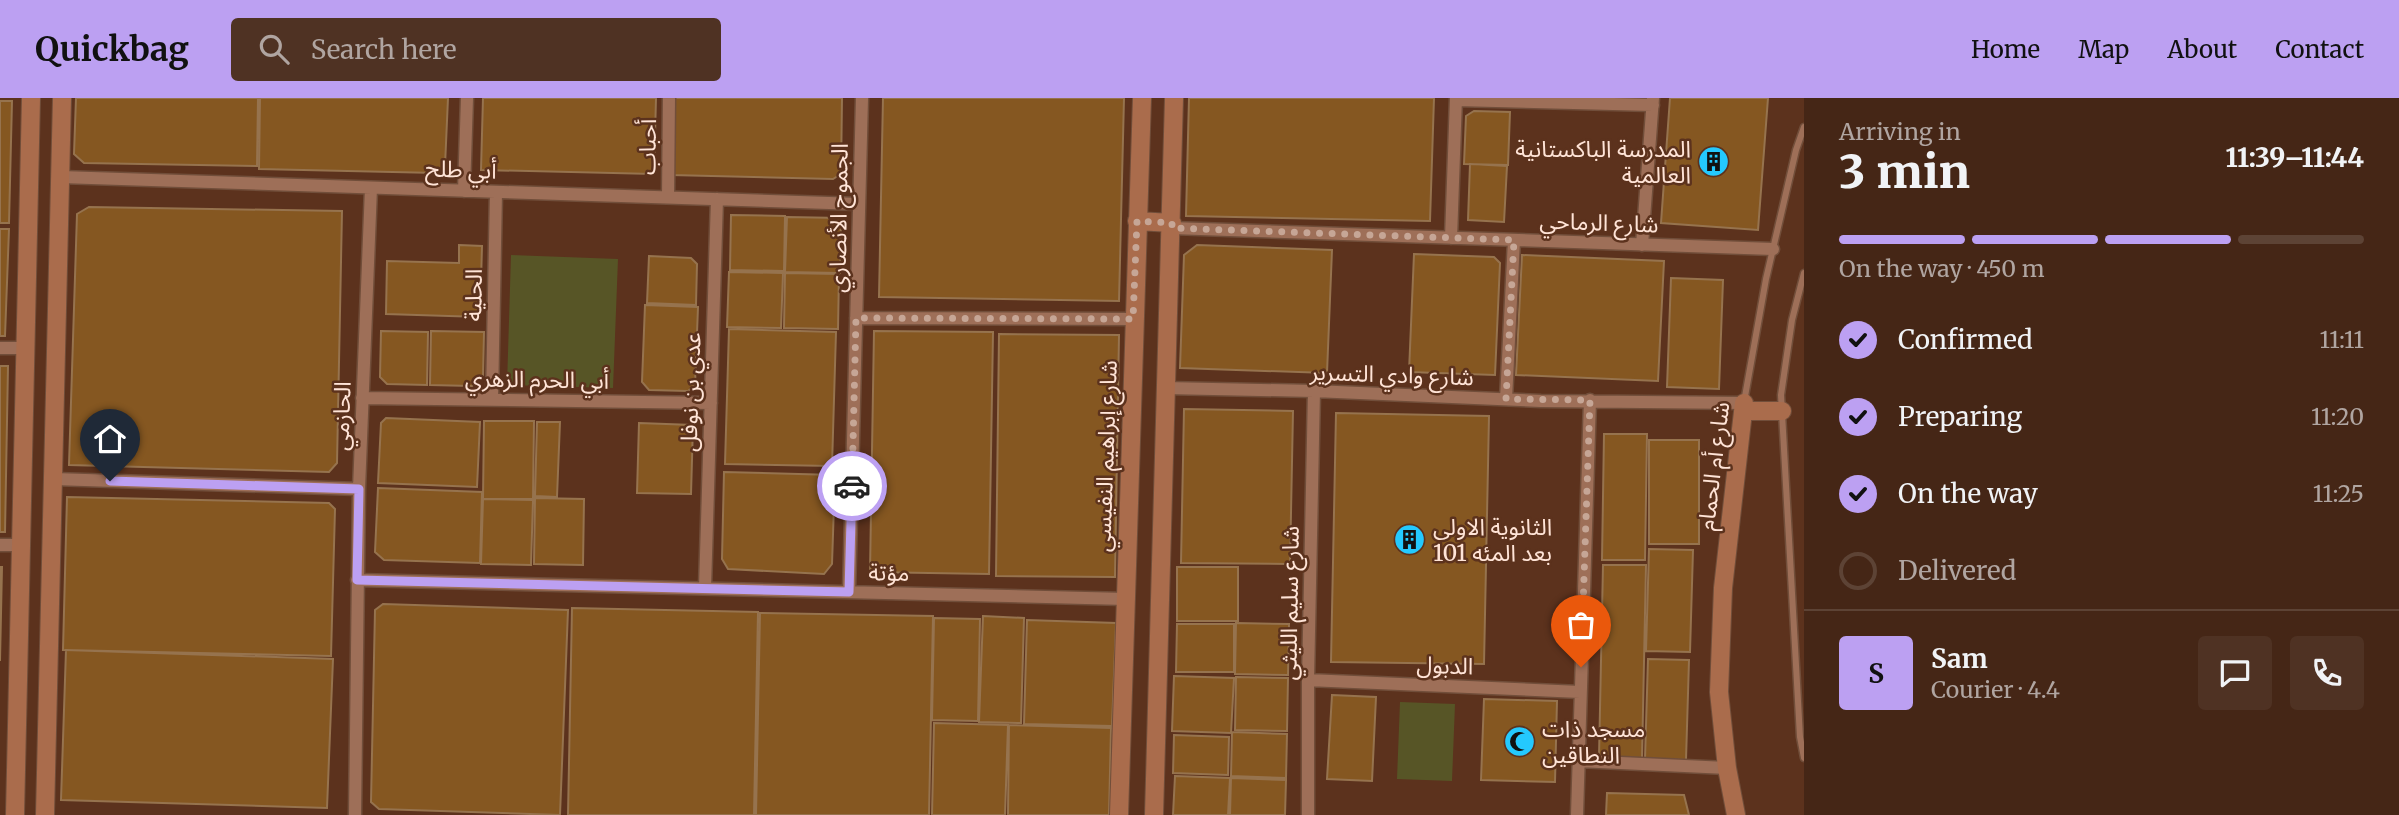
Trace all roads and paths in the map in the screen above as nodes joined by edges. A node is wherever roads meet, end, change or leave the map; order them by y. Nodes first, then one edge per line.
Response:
1 (31, 98) edge
2 (62, 98) edge
3 (467, 98) edge
4 (669, 98) edge
5 (862, 98) edge
6 (1142, 98) edge
7 (1174, 98) edge
8 (1456, 99) edge
9 (1653, 102) edge
10 (1804, 127) edge
11 (61, 177) junction
12 (371, 188) junction
13 (464, 191) junction
14 (496, 192) junction
15 (668, 197) junction
16 (717, 199) junction
17 (859, 204) junction
18 (1137, 221) junction
19 (1172, 225) junction
20 (1451, 238) junction
21 (1514, 240) junction
22 (1642, 244) junction
23 (1773, 249) junction
24 (1804, 274) edge
25 (856, 318) junction
26 (1133, 319) junction
27 (56, 337) junction
28 (27, 342) junction
29 (0, 348) edge
30 (1165, 388) junction
31 (1314, 391) junction
32 (362, 398) junction
33 (492, 399) junction
34 (1506, 399) junction
35 (1590, 400) junction
36 (710, 403) junction
37 (1744, 407) junction
38 (1782, 411) junction
39 (54, 479) junction
40 (359, 489) junction
41 (0, 545) edge
42 (22, 545) junction
43 (357, 580) junction
44 (705, 587) junction
45 (849, 592) junction
46 (1126, 599) junction
47 (1794, 627) junction
48 (1804, 627) edge
49 (1308, 680) junction
50 (1580, 692) junction
51 (1804, 758) edge
52 (1578, 761) junction
53 (1727, 768) junction
54 (15, 815) edge
55 (45, 815) edge
56 (355, 815) edge
57 (1119, 815) edge
58 (1154, 815) edge
59 (1308, 815) edge
60 (1577, 815) edge
61 (1736, 815) edge

1 - 28 street
2 - 11 street
3 - 13 street
4 - 15 street, أحباب
5 - 17 street, الجموح الأنصاري
6 - 18 street, شارع إبراهيم النفيسي
7 - 19 street
8 - 9 street
8 - 20 street
9 - 22 street
10 - 23 lane, شارع أم الحمام
11 - 12 street, أبي طلح
11 - 27 street
12 - 13 street, أبي طلح
12 - 32 street, الحازمي
13 - 14 street, أبي طلح
14 - 15 street, أبي طلح
14 - 33 street, الحلية
15 - 16 street, أبي طلح
16 - 17 street, أبي طلح
16 - 36 street, عدي بن نوفل
17 - 25 street, الجموح الأنصاري
18 - 19 street
18 - 26 street, شارع إبراهيم النفيسي
19 - 20 street, شارع الرماحي
19 - 30 street
20 - 21 street, شارع الرماحي
21 - 22 street, شارع الرماحي
21 - 34 street
22 - 23 street, شارع الرماحي
23 - 37 lane, شارع أم الحمام
24 - 38 lane
25 - 26 street
25 - 45 street, الجموح الأنصاري
26 - 46 street, شارع إبراهيم النفيسي
27 - 28 street
27 - 39 street
28 - 29 street
28 - 42 street
30 - 31 street, شارع وادي التسرير
30 - 58 street
31 - 34 street, شارع وادي التسرير
31 - 49 street, شارع سليم الليثي
32 - 33 street, أبي الحرم الزهري
32 - 40 street, الحازمي
33 - 36 street, أبي الحرم الزهري
34 - 35 street, شارع وادي التسرير
35 - 37 street, شارع وادي التسرير
35 - 50 street
36 - 44 street, عدي بن نوفل
37 - 38 street
37 - 53 street, شارع أم الحمام
38 - 47 lane
39 - 40 street
39 - 55 street
40 - 43 street, الحازمي
41 - 42 street
42 - 54 street
43 - 44 street, مؤتة
43 - 56 street, الحازمي
44 - 45 street, مؤتة
45 - 46 street, مؤتة
46 - 57 street, شارع إبراهيم النفيسي
47 - 48 lane
47 - 51 lane
49 - 50 street, الدبول
49 - 59 street, شارع سليم الليثي
50 - 52 street
52 - 53 street
52 - 60 street
53 - 61 street, شارع أم الحمام

